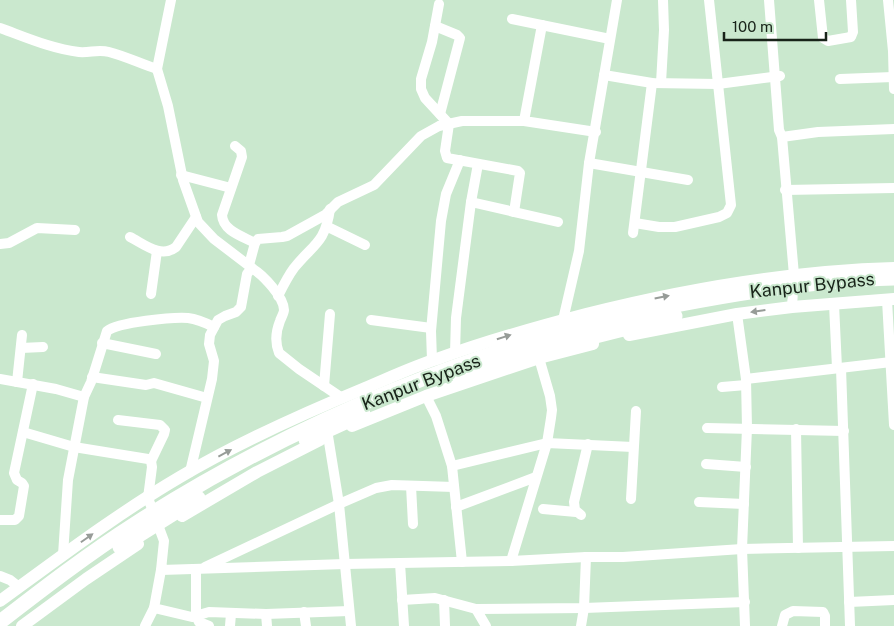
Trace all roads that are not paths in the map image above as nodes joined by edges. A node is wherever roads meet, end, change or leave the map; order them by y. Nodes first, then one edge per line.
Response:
1 (171, 0) edge
2 (617, 0) edge
3 (663, 0) edge
4 (709, 0) edge
5 (769, 0) edge
6 (775, 0) edge
7 (819, 0) edge
8 (851, 0) edge
9 (888, 0) edge
10 (439, 4) dead end
11 (512, 18) dead end
12 (542, 25) junction
13 (435, 26) junction
14 (892, 27) edge
15 (0, 28) edge
16 (610, 38) junction
17 (894, 51) edge
18 (157, 69) junction
19 (604, 75) junction
20 (777, 76) junction
21 (893, 77) edge
22 (840, 79) dead end
23 (657, 83) junction
24 (718, 84) junction
25 (894, 89) edge
26 (440, 114) junction
27 (524, 121) junction
28 (449, 124) junction
29 (894, 130) edge
30 (596, 132) junction
31 (782, 137) junction
32 (235, 146) dead end
33 (460, 160) junction
34 (589, 163) junction
35 (478, 164) junction
36 (642, 173) junction
37 (181, 174) junction
38 (688, 180) dead end
39 (231, 188) junction
40 (894, 188) edge
41 (785, 190) junction
42 (471, 202) junction
43 (330, 210) junction
44 (514, 212) junction
45 (196, 217) junction
46 (558, 222) dead end
47 (328, 227) junction
48 (75, 230) dead end
49 (130, 237) dead end
50 (255, 243) junction
51 (0, 244) edge
52 (365, 245) dead end
53 (157, 252) junction
54 (251, 267) junction
55 (894, 268) edge
56 (794, 275) junction
57 (894, 278) edge
58 (151, 294) dead end
59 (892, 295) edge
60 (278, 296) junction
61 (834, 304) junction
62 (792, 307) junction
63 (330, 314) dead end
64 (737, 314) junction
65 (371, 320) dead end
66 (563, 320) junction
67 (214, 327) junction
68 (431, 328) junction
69 (22, 335) dead end
70 (102, 343) junction
71 (43, 347) dead end
72 (21, 348) junction
73 (455, 353) junction
74 (156, 354) dead end
75 (539, 358) junction
76 (432, 360) junction
77 (891, 362) junction
78 (839, 368) junction
79 (92, 377) junction
80 (0, 379) edge
81 (17, 382) junction
82 (746, 382) junction
83 (32, 384) junction
84 (324, 386) junction
85 (722, 386) dead end
86 (426, 396) junction
87 (84, 397) junction
88 (207, 398) junction
89 (342, 398) junction
90 (636, 411) dead end
91 (118, 420) dead end
92 (894, 426) edge
93 (706, 428) dead end
94 (747, 428) junction
95 (796, 429) junction
96 (844, 430) junction
97 (22, 432) junction
98 (328, 436) junction
99 (547, 443) junction
100 (588, 444) junction
101 (74, 447) junction
102 (633, 447) junction
103 (151, 461) junction
104 (706, 464) dead end
105 (452, 466) junction
106 (746, 467) junction
107 (190, 472) junction
108 (536, 477) junction
109 (412, 486) junction
110 (454, 487) junction
111 (148, 498) junction
112 (631, 499) dead end
113 (699, 502) dead end
114 (339, 504) junction
115 (744, 504) junction
116 (456, 507) junction
117 (543, 509) dead end
118 (0, 520) edge
119 (413, 524) dead end
120 (161, 529) junction
121 (894, 546) edge
122 (848, 547) junction
123 (798, 548) junction
124 (742, 549) junction
125 (63, 555) junction
126 (586, 557) junction
127 (511, 561) junction
128 (462, 562) junction
129 (400, 563) junction
130 (345, 564) junction
131 (199, 569) junction
132 (161, 570) junction
133 (0, 576) edge
134 (19, 587) junction
135 (402, 600) junction
136 (444, 600) junction
137 (894, 600) edge
138 (0, 602) edge
139 (744, 602) junction
140 (849, 602) junction
141 (154, 608) junction
142 (584, 608) junction
143 (476, 609) junction
144 (349, 610) junction
145 (304, 612) junction
146 (231, 614) junction
147 (266, 614) junction
148 (196, 616) junction
149 (0, 622) edge
150 (488, 625) edge
151 (12, 626) edge
152 (22, 626) edge
153 (146, 626) edge
154 (209, 626) edge
155 (230, 626) edge
156 (268, 626) edge
157 (306, 626) edge
158 (351, 626) edge
159 (404, 626) edge
160 (445, 626) edge
161 (581, 626) edge
162 (745, 626) edge
163 (782, 626) edge
164 (825, 626) edge
165 (850, 626) edge

1 - 18 street
2 - 16 street
3 - 23 street
4 - 24 street
5 - 20 street
6 - 20 street
7 - 8 street
9 - 14 street
10 - 13 street
11 - 12 street
12 - 16 street
12 - 27 street
13 - 26 street
13 - 26 street
14 - 17 street
15 - 18 street
16 - 19 street
17 - 21 street
18 - 37 street
19 - 23 street
19 - 30 street
20 - 24 street
20 - 31 street
21 - 22 street
21 - 25 street
23 - 24 street
23 - 36 street
24 - 36 street
26 - 28 street
27 - 28 street
27 - 30 street
28 - 33 street
28 - 43 street
29 - 31 street
30 - 34 street
31 - 41 street
32 - 39 street
33 - 35 street
33 - 68 street
34 - 36 street
34 - 66 street
35 - 42 street
35 - 44 street
36 - 38 street
37 - 39 street
37 - 45 street
39 - 50 street
40 - 41 street
41 - 56 street
42 - 44 street
42 - 73 street
43 - 47 street
43 - 50 street
44 - 46 street
45 - 53 street
45 - 54 street
47 - 52 street
47 - 60 street
48 - 51 street
49 - 53 street
50 - 54 street
53 - 58 street
54 - 60 street
54 - 67 street
55 - 56 main road
56 - 62 street
66 -> 56 main road
57 - 149 highway, Kanpur Bypass
59 - 61 main road
59 - 77 street
59 - 151 highway, Kanpur Bypass
60 - 84 street
61 - 62 main road
61 - 78 street
62 -> 64 main road
63 - 84 street
64 - 75 main road
64 - 82 street
65 - 68 street
73 -> 66 main road
67 - 70 street
67 - 88 street
68 - 76 street
69 - 72 street
70 - 74 street
70 - 79 street
71 - 72 street
72 - 81 street
73 - 76 main road
75 - 86 main road
75 - 99 street
76 - 89 main road
77 - 78 street
77 - 92 street
78 - 82 street
78 - 96 street
79 - 87 street
79 - 88 street
80 - 81 street
81 - 83 street
82 - 85 street
82 - 94 street
83 - 87 street
83 - 97 street
84 - 89 street
86 - 98 main road
86 - 105 street
87 - 101 street
88 - 107 street
107 -> 89 main road
90 - 102 street
91 - 103 street
93 - 94 street
94 - 95 street
94 - 106 street
95 - 96 street
95 - 123 street
96 - 122 street
97 - 101 street
97 - 118 street
98 - 114 street
98 - 120 main road
99 - 100 street
99 - 105 street
99 - 108 street
100 - 102 street
100 - 117 street
101 - 103 street
101 - 125 street
102 - 112 street
103 - 111 street
104 - 106 street
105 - 110 street
106 - 115 street
107 - 111 main road
108 - 116 street
108 - 127 street
109 - 110 street
109 - 114 street
109 - 119 street
110 - 116 street
111 - 120 street
125 -> 111 main road
113 - 115 street
114 - 130 street
114 - 131 street
115 - 124 street
116 - 128 street
120 - 132 street
120 - 152 main road
121 - 122 street
122 - 123 street
122 - 140 street
123 - 124 street
124 - 126 street
124 - 139 street
125 - 134 main road
126 - 127 street
126 - 142 street
127 - 128 street
128 - 129 street
129 - 130 street
129 - 135 street
130 - 131 street
130 - 144 street
131 - 132 street
131 - 148 street
132 - 141 street
133 - 134 street
134 - 138 main road
135 - 136 street
135 - 159 street
136 - 143 street
136 - 160 street
137 - 140 street
139 - 142 street
139 - 162 street
140 - 165 street
141 - 148 street
141 - 153 street
142 - 143 street
142 - 161 street
143 - 150 street
144 - 145 street
144 - 158 street
145 - 147 street
145 - 157 street
146 - 147 street
146 - 148 street
146 - 155 street
147 - 156 street
148 - 154 street
163 - 164 street

